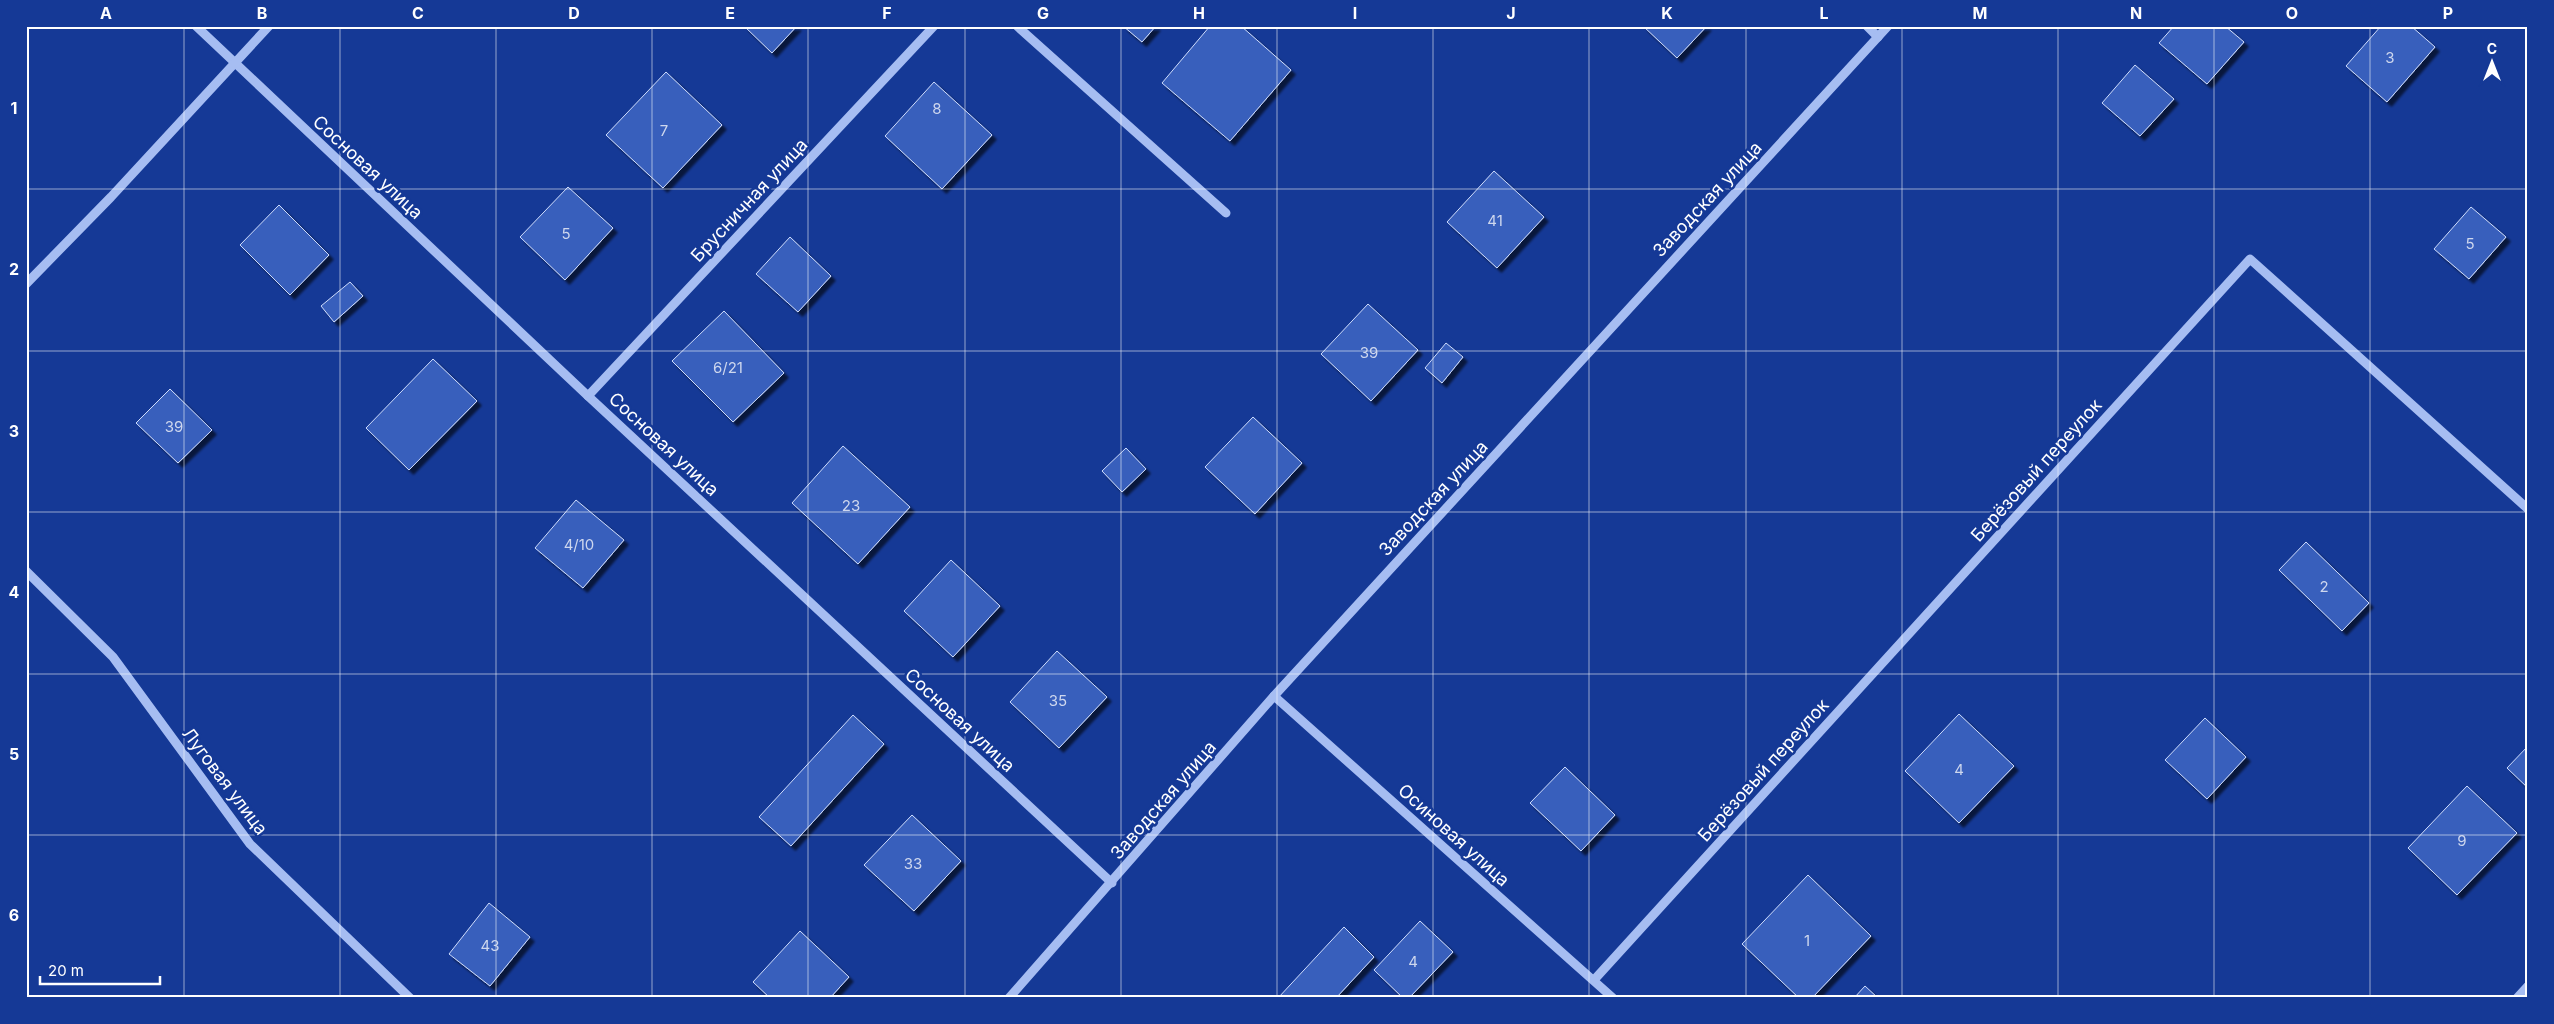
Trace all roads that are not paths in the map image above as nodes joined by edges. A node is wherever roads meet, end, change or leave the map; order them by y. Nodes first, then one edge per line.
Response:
1 (196, 26) edge
2 (269, 26) edge
3 (934, 26) edge
4 (1017, 26) edge
5 (1867, 26) edge
6 (1888, 26) edge
7 (1878, 37) junction
8 (234, 64) junction
9 (1226, 213) dead end
10 (26, 284) edge
11 (588, 396) junction
12 (2528, 509) edge
13 (26, 571) edge
14 (1274, 696) junction
15 (1112, 883) junction
16 (1594, 980) junction
17 (2528, 986) edge
18 (410, 998) edge
19 (1010, 998) edge
20 (1613, 998) edge
21 (2517, 998) edge

1 - 8 street, Сосновая улица
2 - 8 street
3 - 11 street, Брусничная улица
4 - 9 street
5 - 7 street
6 - 7 street, Заводская улица
7 - 14 street, Заводская улица
8 - 10 street
8 - 11 street, Сосновая улица
11 - 15 street, Сосновая улица
12 - 16 street, Берёзовый переулок
13 - 18 street, Луговая улица
14 - 15 street, Заводская улица
14 - 16 street, Осиновая улица
15 - 19 street, Заводская улица
16 - 20 street, Осиновая улица
17 - 21 street

